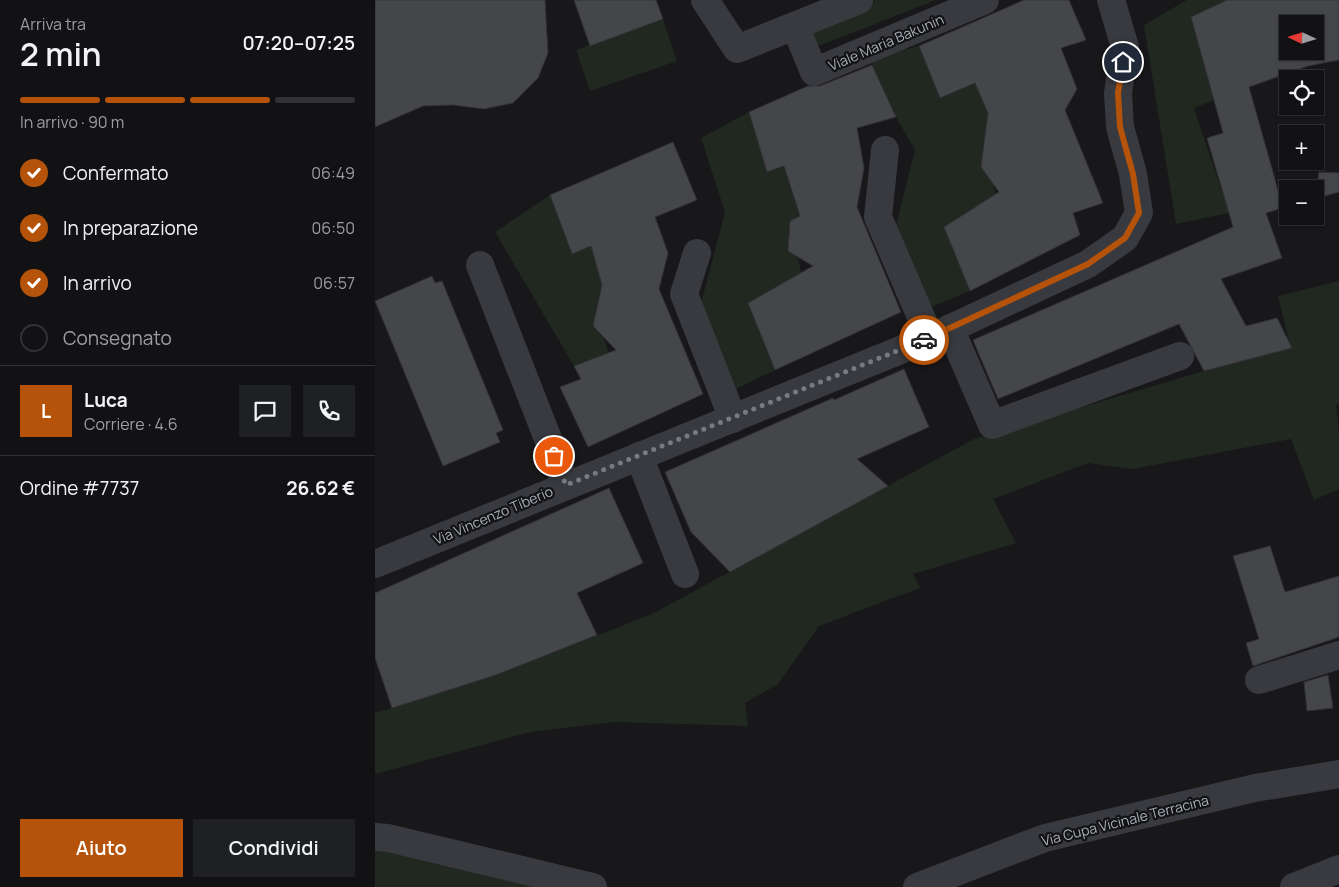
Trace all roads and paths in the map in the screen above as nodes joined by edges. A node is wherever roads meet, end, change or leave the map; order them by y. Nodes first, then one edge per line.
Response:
1 (705, 0) edge
2 (859, 0) edge
3 (985, 0) edge
4 (1111, 0) edge
5 (795, 26) junction
6 (885, 150) dead end
7 (697, 253) dead end
8 (480, 265) dead end
9 (940, 333) junction
10 (1180, 356) dead end
11 (733, 419) junction
12 (639, 456) junction
13 (566, 485) junction
14 (375, 564) edge
15 (685, 574) dead end
16 (1339, 655) edge
17 (1259, 680) dead end
18 (1339, 774) edge
19 (375, 837) edge
20 (1339, 869) edge
21 (593, 887) edge
22 (917, 887) edge
23 (1293, 887) edge

1 - 5 street
2 - 5 street
3 - 5 street, Viale Maria Bakunin
4 - 9 street, Via Vincenzo Tiberio
6 - 9 street
7 - 11 street
8 - 13 street
9 - 10 street
9 - 11 street, Via Vincenzo Tiberio
11 - 12 street, Via Vincenzo Tiberio
12 - 13 street, Via Vincenzo Tiberio
12 - 15 street
13 - 14 street, Via Vincenzo Tiberio
16 - 17 street
18 - 22 street, Via Cupa Vicinale Terracina
19 - 21 street
20 - 23 street

